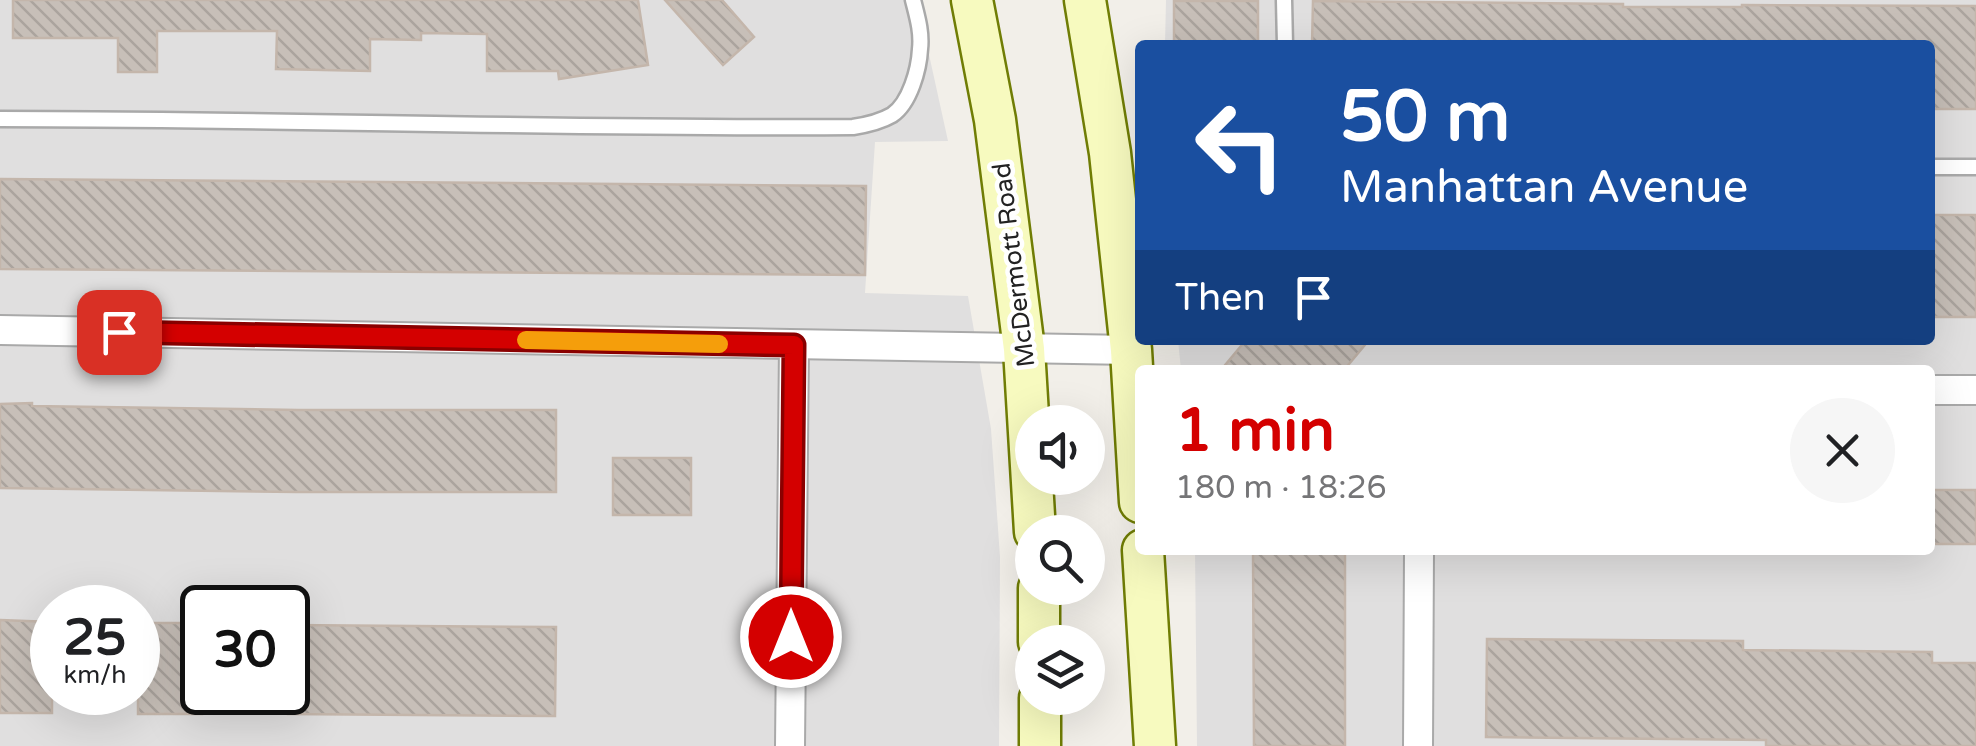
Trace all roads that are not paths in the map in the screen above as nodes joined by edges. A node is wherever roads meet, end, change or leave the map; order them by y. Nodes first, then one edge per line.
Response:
1 (913, 0) edge
2 (972, 0) edge
3 (1085, 0) edge
4 (1284, 0) edge
5 (1285, 40) edge
6 (0, 119) edge
7 (1935, 167) edge
8 (1976, 167) edge
9 (0, 330) edge
10 (794, 345) junction
11 (1024, 349) junction
12 (1131, 350) junction
13 (1935, 390) edge
14 (1976, 390) edge
15 (1135, 418) edge
16 (1034, 515) edge
17 (1143, 555) edge
18 (1419, 555) edge
19 (1040, 715) edge
20 (790, 746) edge
21 (1040, 746) edge
22 (1155, 746) edge
23 (1418, 746) edge

1 - 6 lane
2 - 11 main road, McDermott Road
3 - 12 main road
4 - 5 lane
7 - 8 lane
9 - 10 street
10 - 11 street
10 - 20 street
11 - 12 street
11 - 16 main road, McDermott Road
12 - 15 main road
13 - 14 street
17 - 22 main road
18 - 23 street
19 - 21 main road

